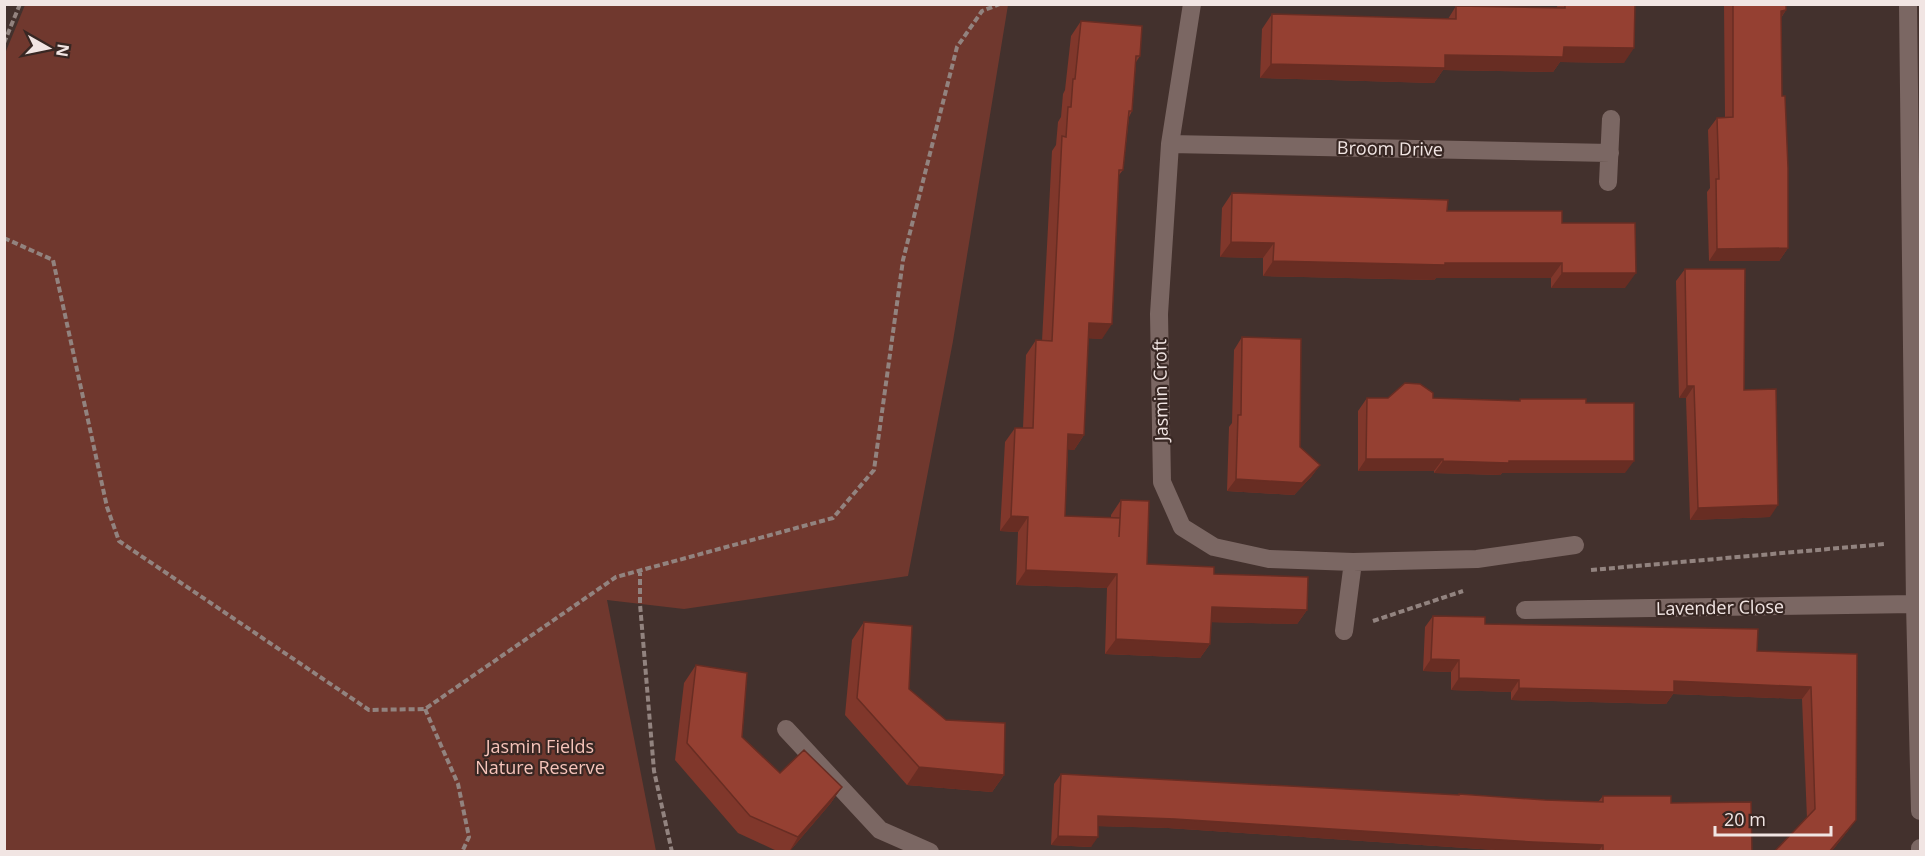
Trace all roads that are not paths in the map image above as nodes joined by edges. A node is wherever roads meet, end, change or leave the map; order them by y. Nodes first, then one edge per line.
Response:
1 (1192, 4) edge
2 (1908, 4) edge
3 (1611, 119) dead end
4 (1170, 144) junction
5 (1610, 153) junction
6 (1608, 182) dead end
7 (1575, 545) dead end
8 (1353, 562) junction
9 (1915, 604) junction
10 (1525, 610) dead end
11 (1344, 631) road end
12 (786, 729) dead end
13 (1920, 811) edge
14 (930, 852) edge

1 - 4 street, Jasmin Croft
2 - 9 street
3 - 5 street
4 - 5 street, Broom Drive
4 - 8 street, Jasmin Croft
5 - 6 street
7 - 8 street, Jasmin Croft
8 - 11 street
9 - 10 street, Lavender Close
9 - 13 street
12 - 14 street

